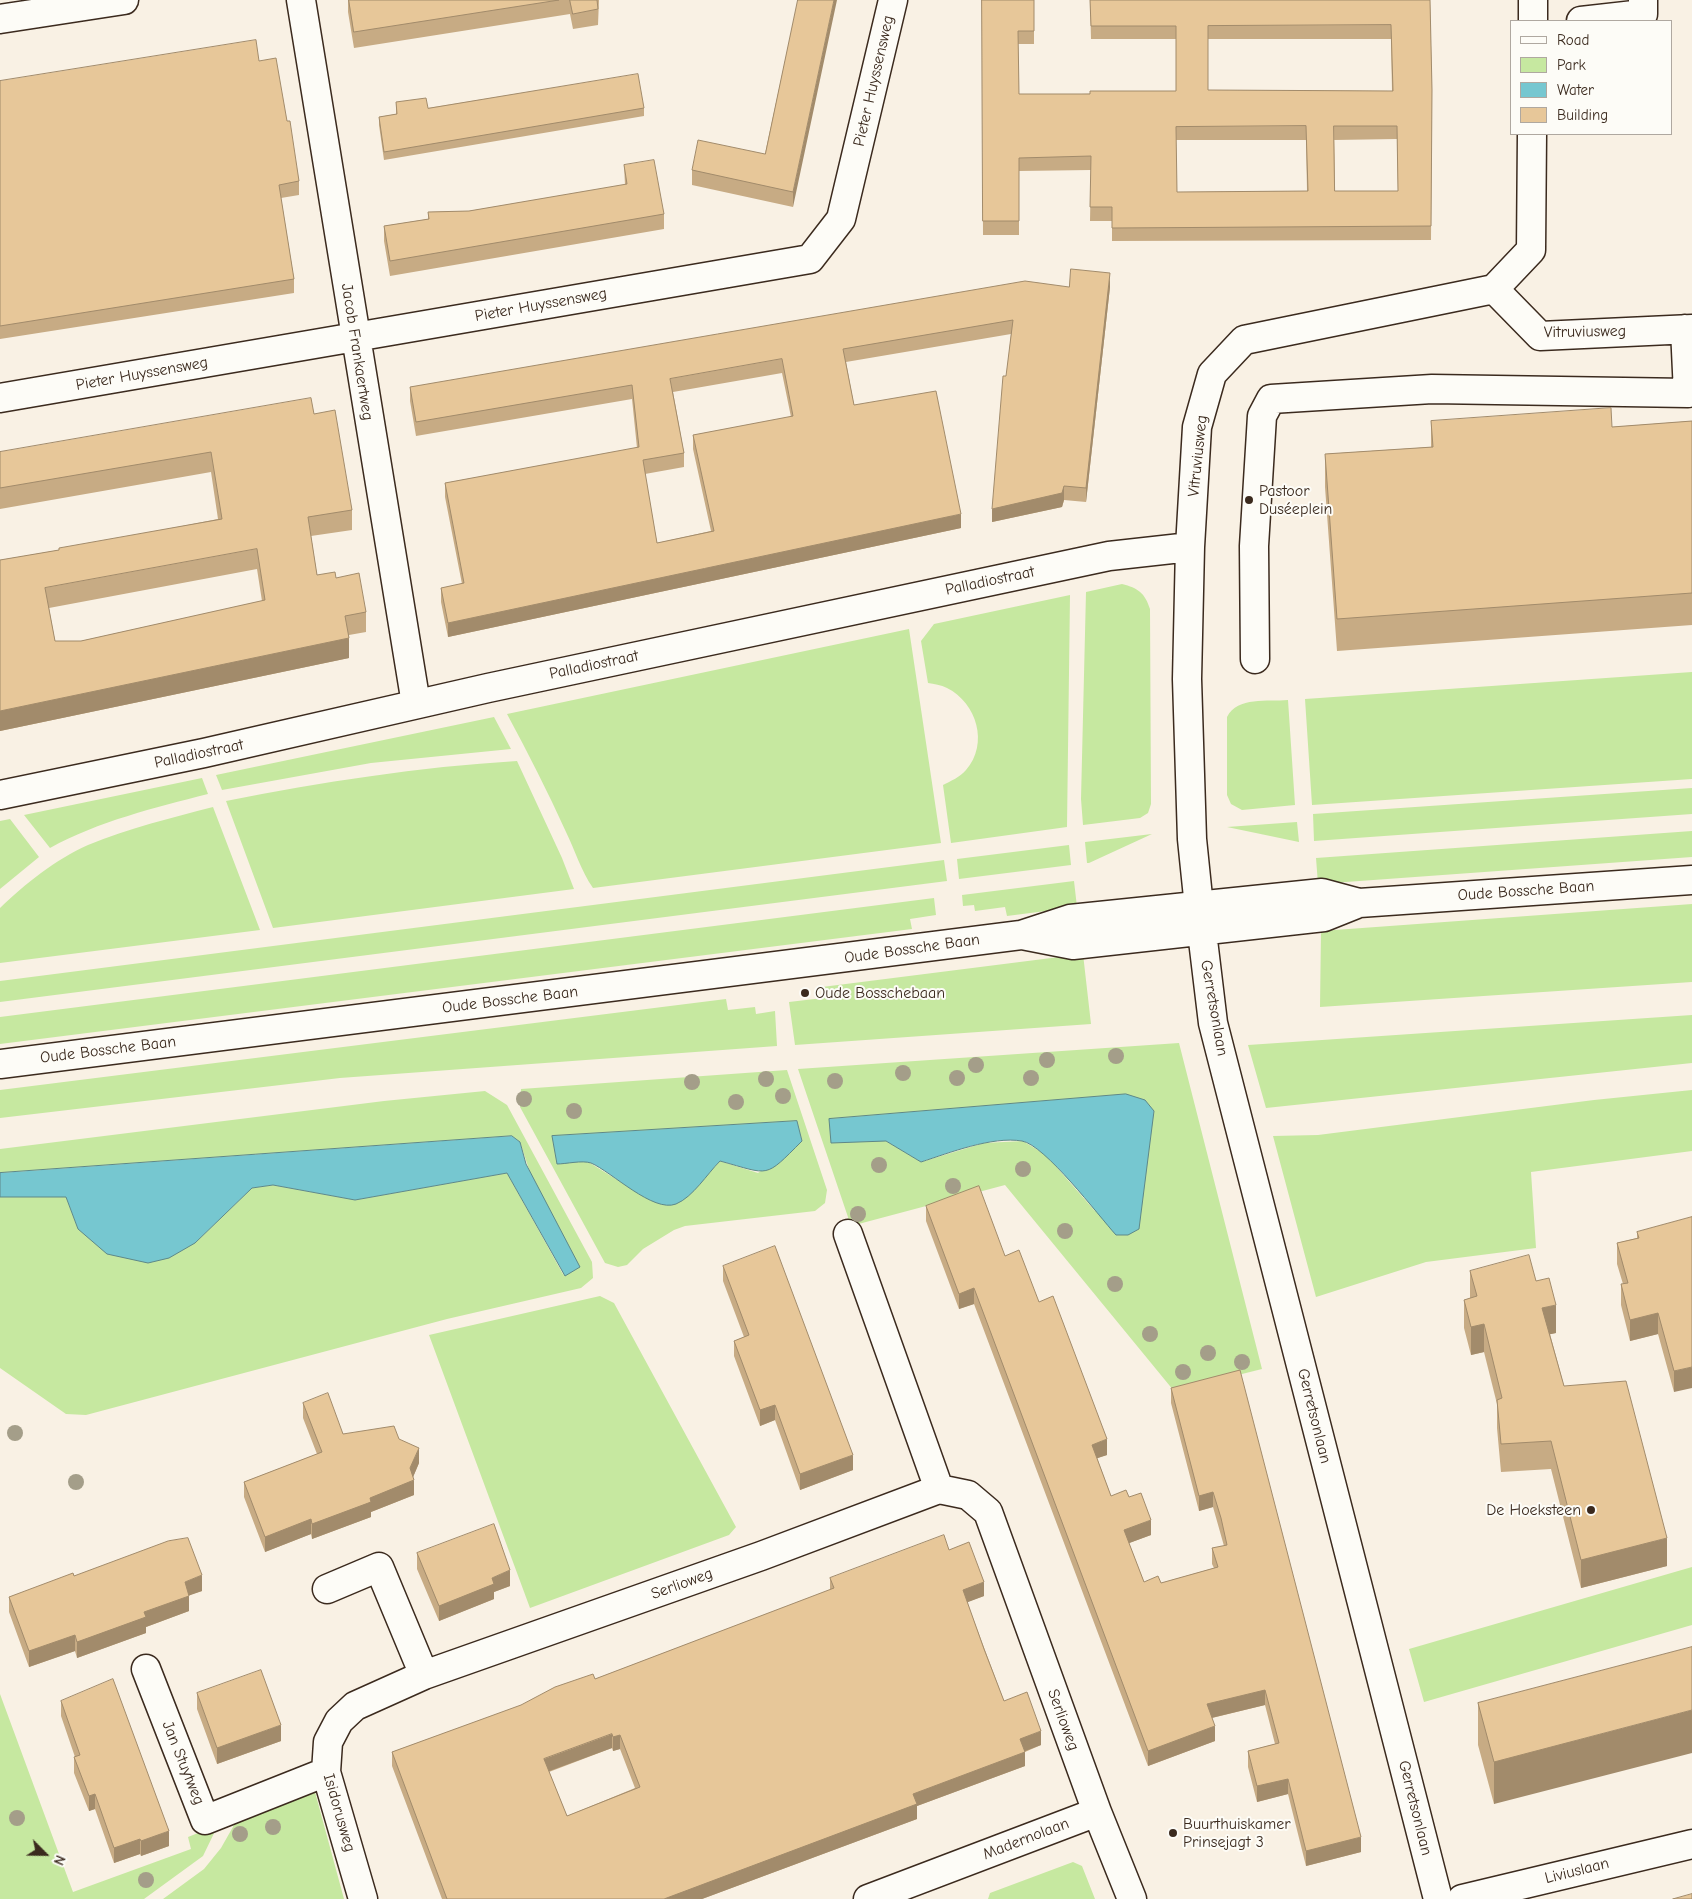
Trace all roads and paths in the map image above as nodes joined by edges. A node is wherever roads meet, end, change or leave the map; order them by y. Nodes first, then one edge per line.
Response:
1 (124, 0) edge
2 (301, 0) edge
3 (893, 0) edge
4 (1533, 0) edge
5 (1643, 0) edge
6 (0, 19) edge
7 (1532, 20) edge
8 (1590, 20) edge
9 (1532, 135) edge
10 (1494, 289) junction
11 (1688, 329) edge
12 (355, 338) junction
13 (0, 398) edge
14 (1190, 547) junction
15 (1256, 659) dead end
16 (416, 704) junction
17 (0, 795) edge
18 (1692, 880) edge
19 (1201, 919) junction
20 (0, 1064) edge
21 (848, 1234) dead end
22 (939, 1489) junction
23 (327, 1589) dead end
24 (146, 1669) dead end
25 (424, 1675) junction
26 (356, 1706) joint
27 (326, 1772) junction
28 (1097, 1812) junction
29 (1692, 1844) edge
30 (364, 1899) edge
31 (868, 1899) edge
32 (1132, 1899) edge
33 (1438, 1899) edge
34 (1462, 1899) edge

1 - 6 street
2 - 12 street, Jacob Frankaertweg
3 - 12 street, Pieter Huyssensweg
4 - 7 street
5 - 8 street
9 - 10 street
10 - 11 street, Vitruviusweg
10 - 14 street, Vitruviusweg
11 - 15 street
12 - 13 street, Pieter Huyssensweg
12 - 16 street, Jacob Frankaertweg
14 - 16 street, Palladiostraat
14 - 19 street, Vitruviusweg
16 - 17 street, Palladiostraat
18 - 19 street, Oude Bossche Baan
19 - 20 street, Oude Bossche Baan
19 - 33 street, Gerretsonlaan
21 - 22 street
22 - 25 street, Serlioweg
22 - 28 street, Serlioweg
23 - 25 street
24 - 27 street, Jan Stuytweg
25 - 26 street, Serlioweg
26 - 27 street, Isidorusweg
27 - 30 street, Isidorusweg
28 - 31 street, Madernolaan
28 - 32 street
29 - 34 street, Liviuslaan

